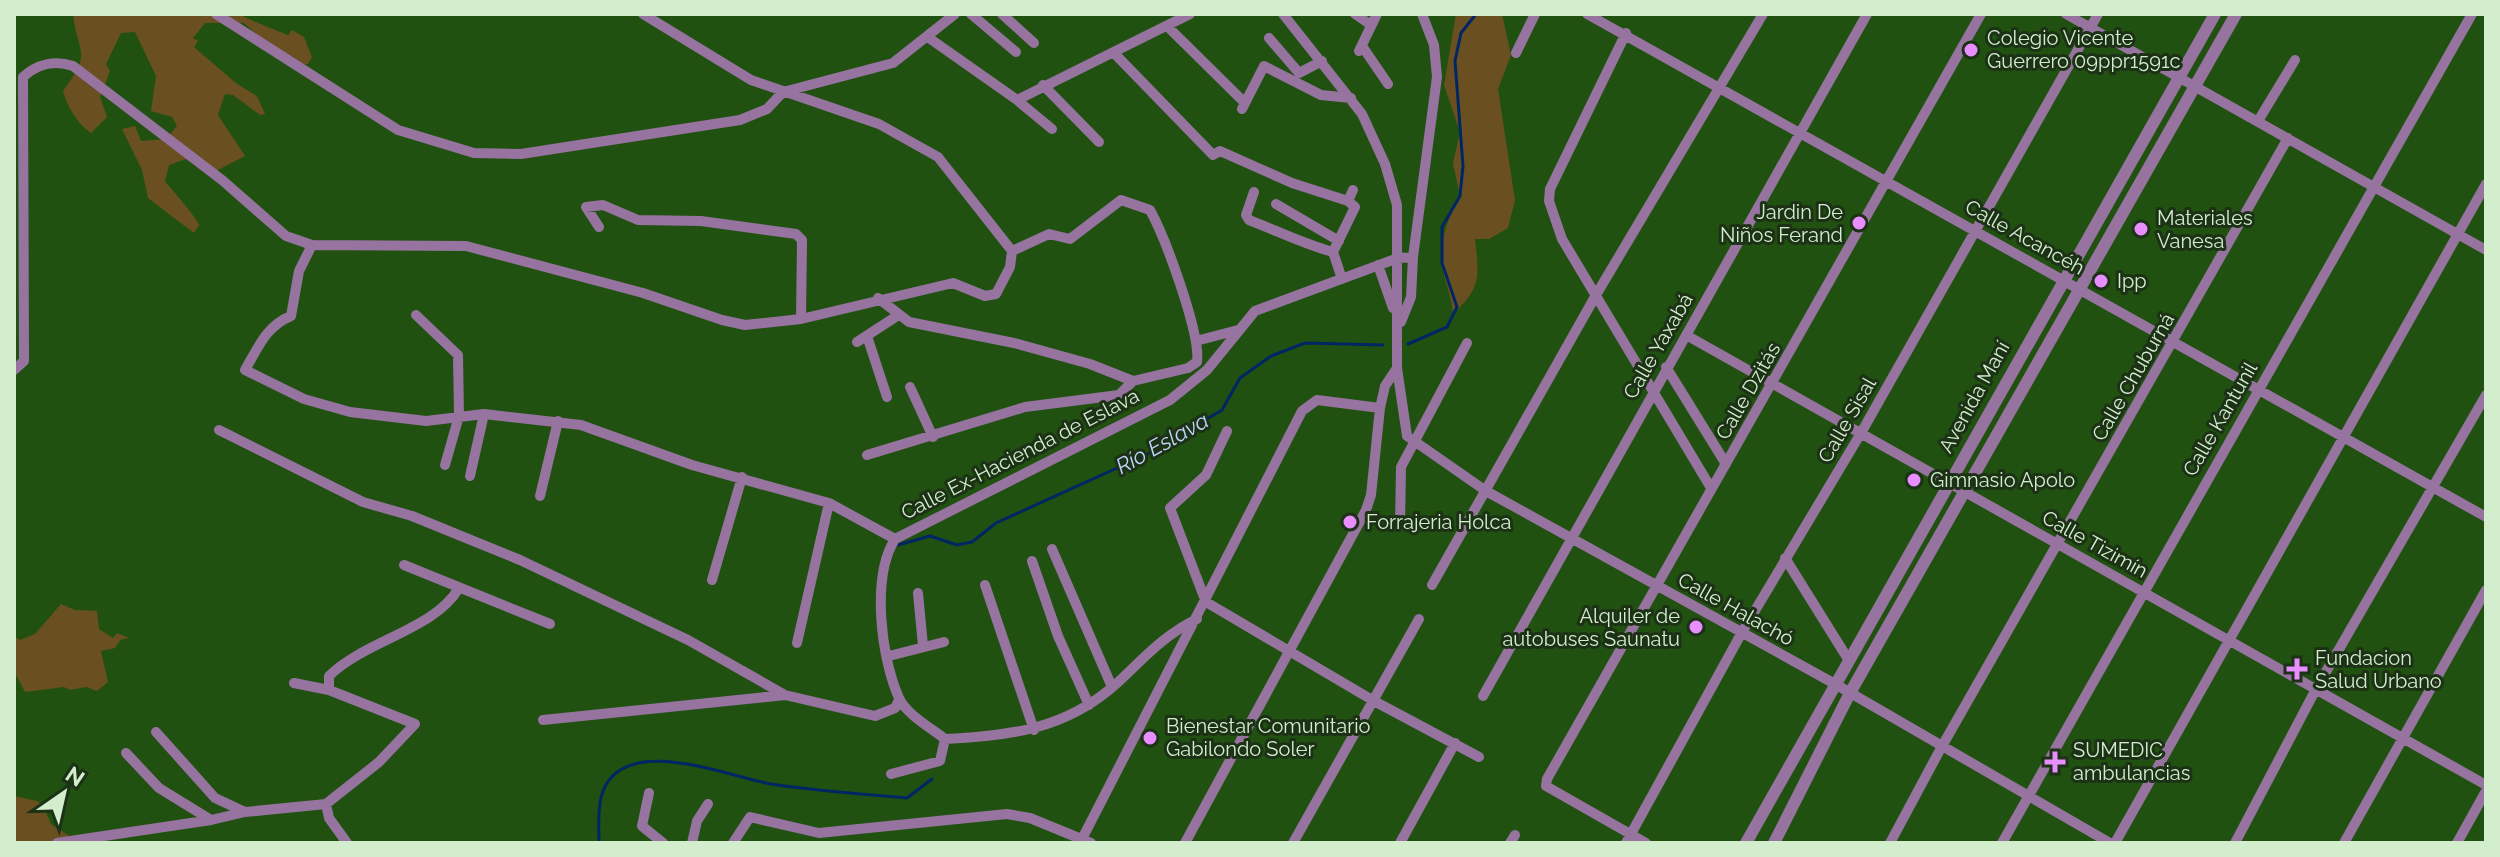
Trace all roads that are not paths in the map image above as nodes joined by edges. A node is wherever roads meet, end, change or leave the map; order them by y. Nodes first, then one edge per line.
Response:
1 (216, 14) edge
2 (643, 14) edge
3 (955, 14) edge
4 (971, 14) edge
5 (1002, 14) edge
6 (1189, 14) edge
7 (1283, 14) edge
8 (1355, 14) edge
9 (1377, 14) edge
10 (1422, 14) edge
11 (1535, 14) edge
12 (1587, 14) edge
13 (1763, 14) edge
14 (1867, 14) edge
15 (1981, 14) edge
16 (2066, 14) edge
17 (2098, 14) edge
18 (2215, 14) edge
19 (2236, 14) edge
20 (2472, 14) edge
21 (1371, 25) junction
22 (1168, 27) junction
23 (2090, 28) junction
24 (1626, 33) junction
25 (929, 38) junction
26 (1269, 38) dead end
27 (1034, 43) dead end
28 (1016, 52) dead end
29 (1114, 53) junction
30 (1516, 53) dead end
31 (2295, 60) dead end
32 (1322, 61) junction
33 (2180, 78) junction
34 (1388, 84) dead end
35 (1043, 85) junction
36 (1719, 86) junction
37 (2196, 87) junction
38 (783, 92) junction
39 (1351, 98) junction
40 (1017, 100) junction
41 (2258, 121) junction
42 (1052, 129) dead end
43 (1801, 132) junction
44 (2288, 138) junction
45 (1099, 142) dead end
46 (1889, 181) junction
47 (2486, 184) edge
48 (2374, 187) junction
49 (1353, 190) dead end
50 (1254, 192) dead end
51 (1348, 201) junction
52 (1276, 204) dead end
53 (599, 227) dead end
54 (1975, 229) junction
55 (2457, 235) junction
56 (1339, 241) junction
57 (312, 245) junction
58 (2486, 250) edge
59 (1012, 251) junction
60 (1333, 252) junction
61 (1413, 257) junction
62 (1398, 258) junction
63 (1378, 265) junction
64 (1342, 279) junction
65 (2063, 279) junction
66 (2080, 289) junction
67 (1596, 295) junction
68 (878, 298) junction
69 (416, 315) dead end
70 (897, 316) junction
71 (801, 319) junction
72 (1399, 325) junction
73 (1238, 330) junction
74 (1686, 335) junction
75 (1196, 341) junction
76 (2175, 342) junction
77 (1467, 343) dead end
78 (1666, 367) junction
79 (1397, 368) junction
80 (14, 370) edge
81 (1133, 381) junction
82 (1773, 384) junction
83 (910, 387) dead end
84 (1653, 389) junction
85 (2258, 389) junction
86 (2486, 395) edge
87 (887, 397) dead end
88 (1380, 408) junction
89 (484, 414) junction
90 (459, 416) junction
91 (558, 421) junction
92 (219, 430) dead end
93 (1227, 431) dead end
94 (1861, 433) junction
95 (933, 437) junction
96 (2344, 437) junction
97 (1413, 442) junction
98 (867, 455) dead end
99 (1726, 464) junction
100 (445, 465) dead end
101 (470, 476) dead end
102 (742, 477) junction
103 (1949, 483) junction
104 (2432, 487) junction
105 (1711, 488) junction
106 (1486, 491) junction
107 (1967, 492) junction
108 (540, 496) dead end
109 (829, 503) junction
110 (2486, 517) edge
111 (1400, 526) dead end
112 (895, 539) junction
113 (1571, 540) junction
114 (2057, 543) junction
115 (1052, 549) dead end
116 (1785, 558) junction
117 (1032, 561) dead end
118 (404, 565) dead end
119 (712, 580) dead end
120 (985, 585) dead end
121 (1432, 585) dead end
122 (1658, 586) junction
123 (459, 588) junction
124 (2486, 590) edge
125 (2142, 591) junction
126 (918, 593) dead end
127 (1206, 602) junction
128 (1197, 619) junction
129 (1419, 619) dead end
130 (550, 624) dead end
131 (1741, 634) junction
132 (2228, 640) junction
133 (944, 642) dead end
134 (797, 643) dead end
135 (923, 646) junction
136 (1289, 652) junction
137 (889, 656) junction
138 (1848, 659) junction
139 (294, 683) dead end
140 (1835, 684) junction
141 (1112, 687) junction
142 (2316, 689) junction
143 (329, 690) junction
144 (1850, 693) junction
145 (785, 695) junction
146 (1483, 696) dead end
147 (899, 700) junction
148 (1374, 701) junction
149 (1089, 705) junction
150 (543, 720) dead end
151 (1034, 730) junction
152 (156, 732) dead end
153 (2402, 737) junction
154 (945, 739) junction
155 (1455, 743) junction
156 (1941, 748) junction
157 (126, 753) dead end
158 (1479, 757) dead end
159 (891, 774) dead end
160 (2486, 785) edge
161 (2486, 791) edge
162 (649, 793) dead end
163 (2028, 797) junction
164 (326, 804) junction
165 (708, 804) dead end
166 (245, 812) junction
167 (211, 820) junction
168 (819, 833) junction
169 (1629, 839) edge
170 (1083, 842) edge
171 (57, 843) edge
172 (347, 843) edge
173 (663, 843) edge
174 (692, 843) edge
175 (733, 843) edge
176 (810, 843) edge
177 (1185, 843) edge
178 (1293, 843) edge
179 (1400, 843) edge
180 (1646, 843) edge
181 (1746, 843) edge
182 (1774, 843) edge
183 (1890, 843) edge
184 (2002, 843) edge
185 (2112, 843) edge
186 (2235, 843) edge
187 (2344, 843) edge
188 (2457, 843) edge

1 - 38 street
2 - 38 street
3 - 25 street
4 - 28 street
5 - 27 street
6 - 22 street
7 - 32 street
8 - 21 street
9 - 21 street
10 - 61 street
11 - 30 street
12 - 24 street, Calle Acancéh
13 - 36 street
14 - 43 street, Calle Yaxabá
15 - 46 street, Calle Dzitás
16 - 23 street
17 - 23 street, Calle Sisal
18 - 33 street, Avenida Maní
19 - 37 street, Avenida Maní
20 - 48 street, Calle Kantunil
21 - 34 street
22 - 29 street
22 - 39 street
23 - 33 street
23 - 54 street, Calle Sisal
24 - 36 street, Calle Acancéh
24 - 67 street
25 - 38 street
25 - 40 street
26 - 32 street
29 - 35 street
29 - 51 street
31 - 41 street
32 - 39 street
33 - 37 street
33 - 65 street, Avenida Maní
35 - 40 street
35 - 45 street
36 - 43 street, Calle Acancéh
36 - 67 street
37 - 41 street
37 - 66 street, Avenida Maní
38 - 59 street
39 - 62 street
40 - 42 street
41 - 44 street
43 - 46 street, Calle Acancéh
43 - 74 street, Calle Yaxabá
44 - 48 street
44 - 76 street, Calle Chuburná
46 - 54 street, Calle Acancéh
46 - 82 street, Calle Dzitás
47 - 55 street
48 - 55 street
48 - 85 street, Calle Kantunil
49 - 51 street
50 - 60 street
51 - 56 street
52 - 56 street
53 - 71 street
54 - 65 street, Calle Acancéh
54 - 94 street, Calle Sisal
55 - 58 street
55 - 96 street
56 - 60 street
57 - 71 street
57 - 80 street
57 - 90 street
59 - 68 street
59 - 75 street
60 - 64 street
61 - 62 street, Calle Ex-Hacienda de Eslava
61 - 72 street
62 - 63 street, Calle Ex-Hacienda de Eslava
62 - 72 street
63 - 64 street, Calle Ex-Hacienda de Eslava
63 - 72 street
64 - 73 street, Calle Ex-Hacienda de Eslava
65 - 66 street, Calle Acancéh
65 - 103 street, Avenida Maní
66 - 76 street, Calle Acancéh
66 - 107 street, Avenida Maní
67 - 84 street
67 - 106 street
68 - 70 street
68 - 71 street
69 - 90 street
70 - 81 street
70 - 87 street
72 - 79 street
73 - 75 street
73 - 112 street, Calle Ex-Hacienda de Eslava
74 - 78 street, Calle Yaxabá
74 - 82 street, Calle Tizimín
75 - 81 street
76 - 85 street, Calle Acancéh
76 - 114 street, Calle Chuburná
77 - 97 street
78 - 84 street, Calle Yaxabá
78 - 99 street
79 - 88 street
79 - 97 street
81 - 95 street
82 - 94 street, Calle Tizimín
82 - 99 street, Calle Dzitás
83 - 95 street
84 - 105 street
84 - 113 street, Calle Yaxabá
85 - 96 street, Calle Acancéh
85 - 125 street, Calle Kantunil
86 - 104 street
88 - 127 street
88 - 136 street
89 - 90 street
89 - 91 street
89 - 101 street
90 - 100 street
91 - 102 street
91 - 108 street
92 - 145 street
93 - 127 street
94 - 103 street, Calle Tizimín
94 - 116 street, Calle Sisal
95 - 98 street
96 - 104 street, Calle Acancéh
96 - 132 street
97 - 106 street, Calle Halachó
97 - 111 street
99 - 105 street, Calle Dzitás
102 - 109 street
102 - 119 street
103 - 107 street, Calle Tizimín
103 - 138 street, Avenida Maní
104 - 110 street, Calle Acancéh
104 - 142 street
105 - 122 street, Calle Dzitás
106 - 113 street, Calle Halachó
106 - 121 street
107 - 114 street, Calle Tizimín
107 - 144 street, Avenida Maní
109 - 112 street
109 - 134 street
112 - 137 street, Calle Ex-Hacienda de Eslava
113 - 122 street, Calle Halachó
113 - 146 street, Calle Yaxabá
114 - 125 street, Calle Tizimín
114 - 156 street, Calle Chuburná
115 - 141 street
116 - 131 street, Calle Sisal
116 - 138 street
117 - 149 street
118 - 123 street
120 - 151 street
122 - 131 street, Calle Halachó
122 - 169 street, Calle Dzitás
123 - 130 street
123 - 143 street
124 - 153 street
125 - 132 street, Calle Tizimín
125 - 163 street, Calle Kantunil
126 - 135 street
127 - 128 street
127 - 136 street
128 - 141 street
128 - 170 street
129 - 148 street
131 - 140 street, Calle Halachó
131 - 169 street, Calle Sisal
132 - 142 street, Calle Tizimín
132 - 185 street
133 - 135 street
135 - 137 street
136 - 148 street
136 - 177 street
137 - 147 street, Calle Ex-Hacienda de Eslava
138 - 140 street, Avenida Maní
139 - 143 street
140 - 144 street, Calle Halachó
140 - 181 street, Avenida Maní
141 - 149 street
142 - 153 street, Calle Tizimín
142 - 186 street
143 - 164 street
144 - 156 street, Calle Halachó
144 - 182 street, Avenida Maní
145 - 147 street
145 - 150 street
147 - 154 street
148 - 155 street
148 - 178 street
149 - 151 street
151 - 154 street
152 - 166 street
153 - 160 street, Calle Tizimín
153 - 187 street
154 - 159 street
155 - 158 street
155 - 179 street
156 - 163 street, Calle Halachó
156 - 183 street, Calle Chuburná
157 - 167 street
161 - 188 street
162 - 173 street
163 - 184 street, Calle Kantunil
163 - 185 street, Calle Halachó
164 - 166 street
164 - 172 street
165 - 174 street
166 - 167 street
167 - 171 street
168 - 170 street
168 - 175 street
168 - 176 street
169 - 180 street

